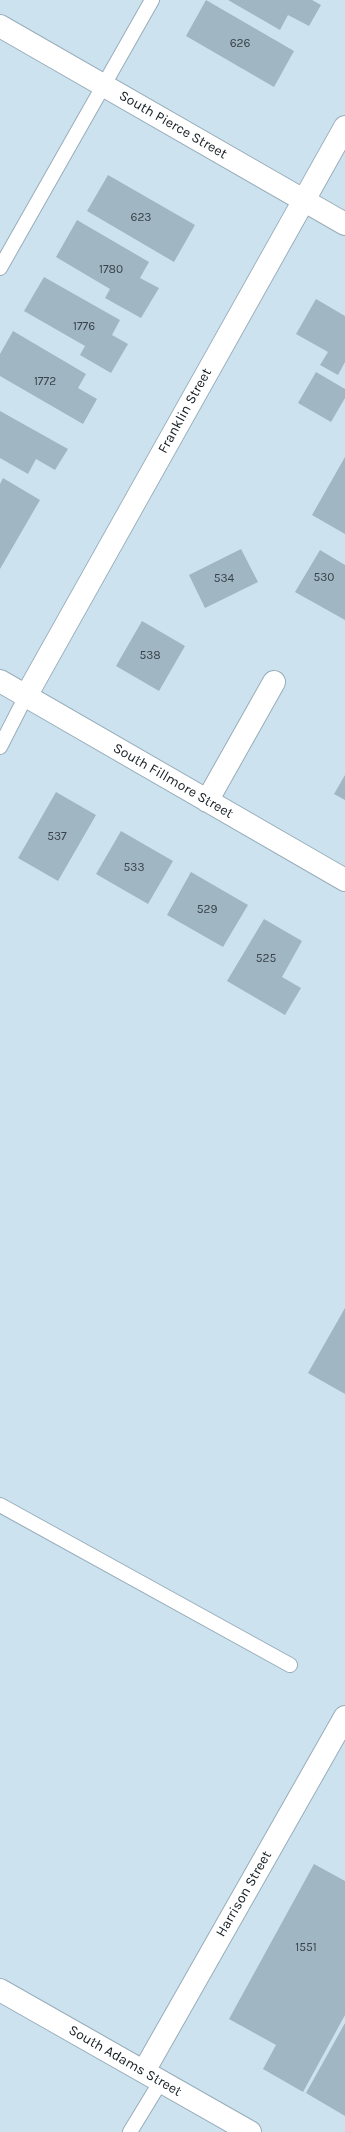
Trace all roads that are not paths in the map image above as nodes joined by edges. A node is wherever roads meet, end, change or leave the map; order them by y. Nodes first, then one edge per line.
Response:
1 (152, 0) edge
2 (0, 26) edge
3 (104, 85) junction
4 (345, 127) edge
5 (304, 200) junction
6 (345, 224) edge
7 (0, 268) edge
8 (0, 681) edge
9 (274, 682) dead end
10 (26, 696) junction
11 (0, 747) edge
12 (208, 801) junction
13 (345, 880) edge
14 (0, 1505) edge
15 (290, 1665) dead end
16 (345, 1717) edge
17 (0, 1990) edge
18 (153, 2076) junction
19 (130, 2132) edge
20 (250, 2132) edge

1 - 3 lane
2 - 3 street, South Pierce Street
3 - 5 street, South Pierce Street
3 - 7 lane
4 - 5 street, Franklin Street
5 - 6 street, South Pierce Street
5 - 10 street, Franklin Street
8 - 10 street, South Fillmore Street
9 - 12 street
10 - 11 lane
10 - 12 street, South Fillmore Street
12 - 13 street, South Fillmore Street
14 - 15 lane
16 - 18 street, Harrison Street
17 - 18 street, South Adams Street
18 - 19 lane
18 - 20 street, South Adams Street

